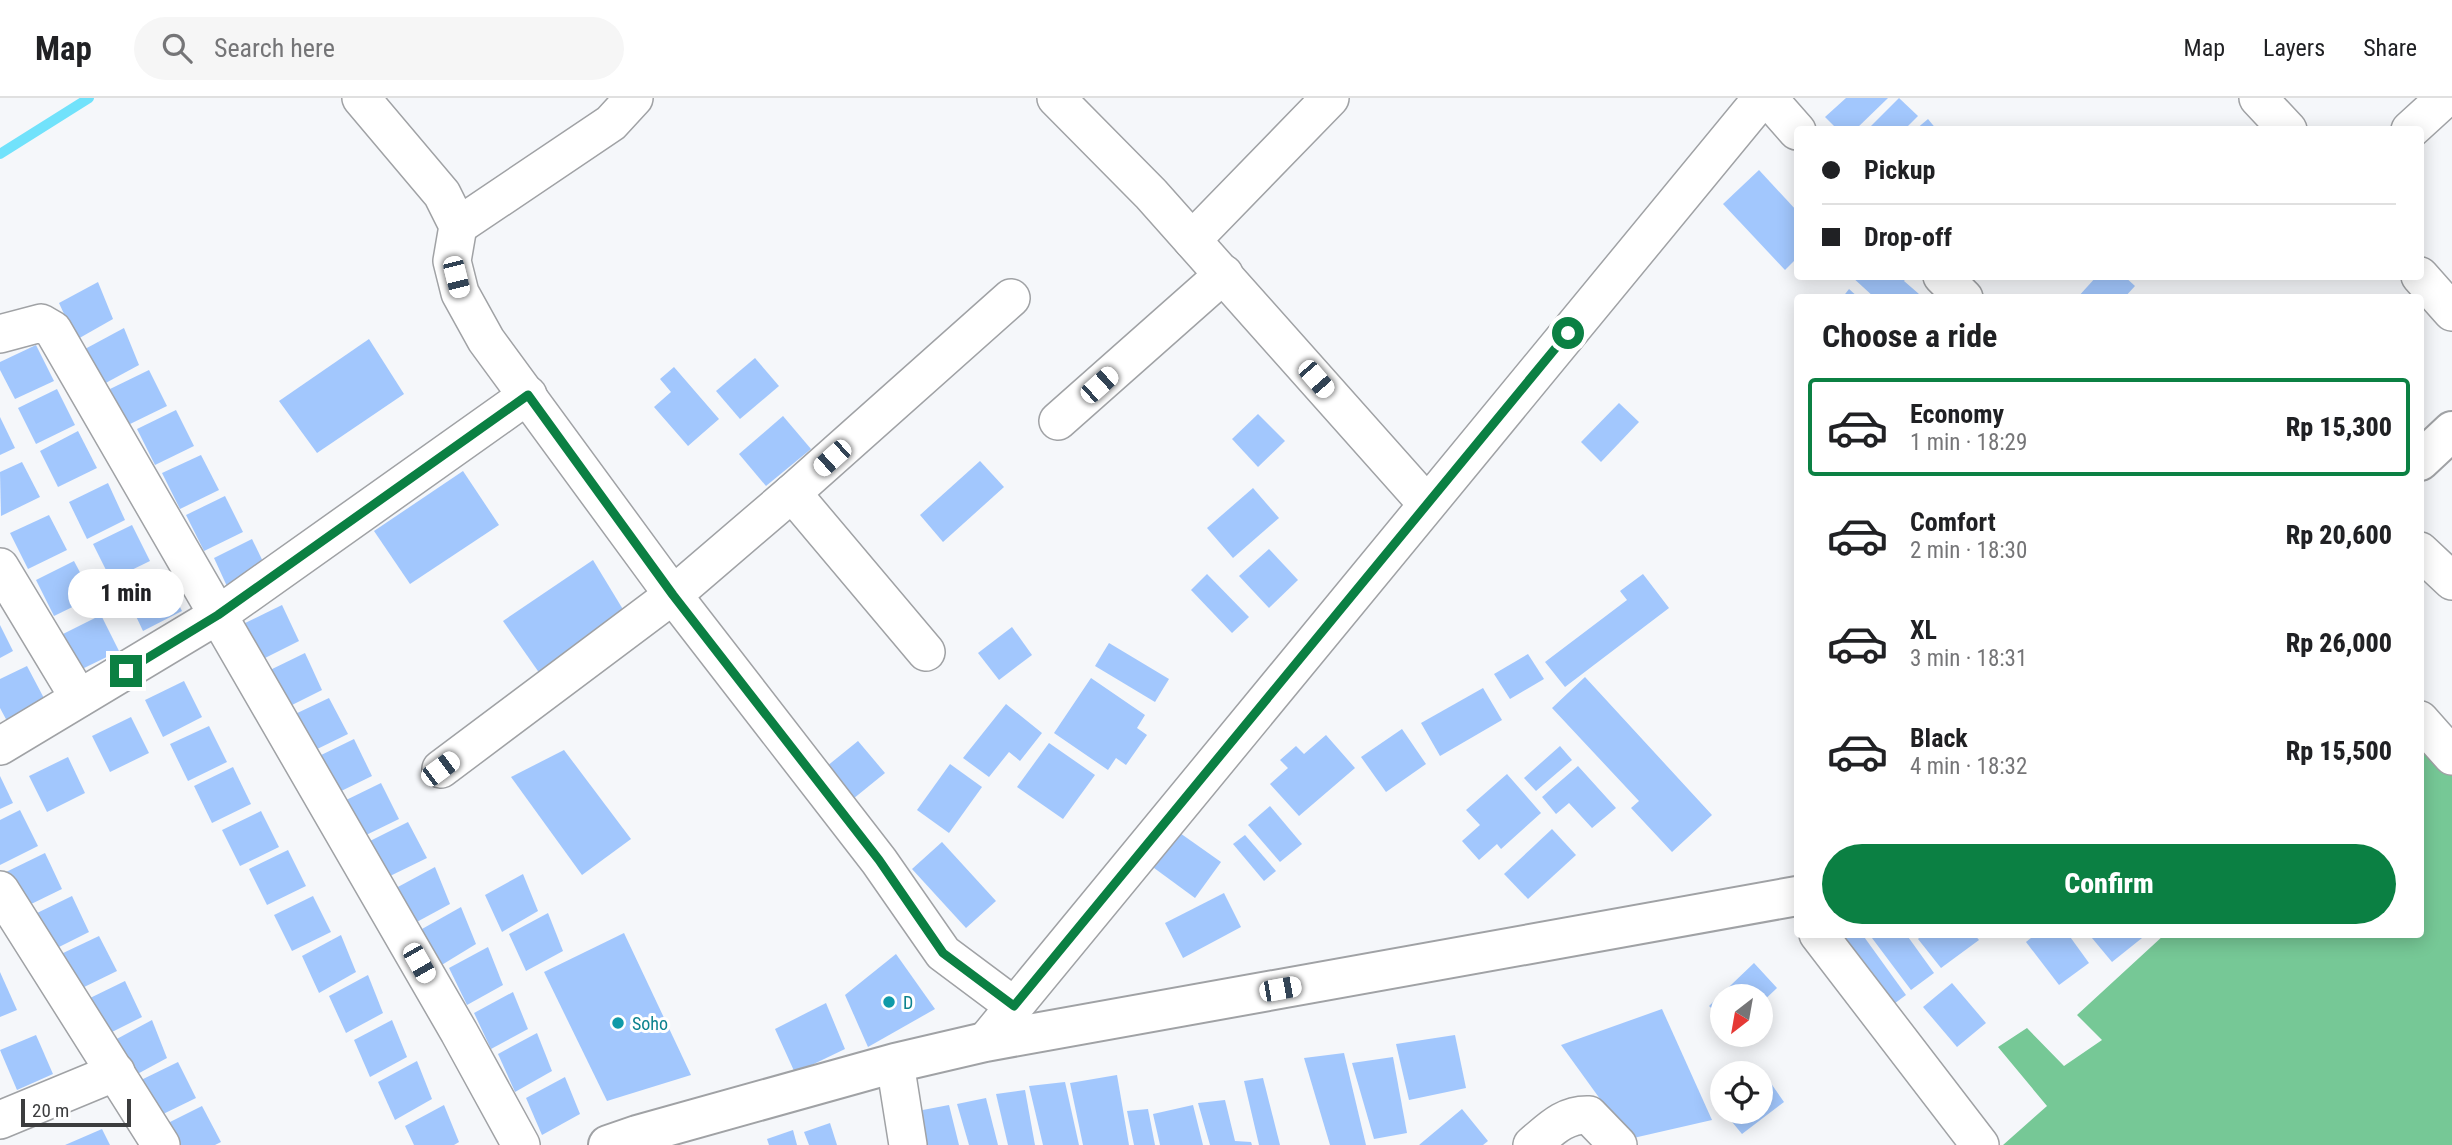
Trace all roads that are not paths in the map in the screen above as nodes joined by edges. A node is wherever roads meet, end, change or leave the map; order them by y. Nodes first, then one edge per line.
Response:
1 (361, 98) edge
2 (634, 98) edge
3 (1056, 98) edge
4 (1330, 98) edge
5 (1765, 98) edge
6 (2258, 98) edge
7 (2445, 98) edge
8 (2284, 126) edge
9 (2414, 126) edge
10 (1794, 128) edge
11 (458, 226) junction
12 (1192, 240) junction
13 (1224, 274) junction
14 (1946, 280) edge
15 (2424, 280) edge
16 (1960, 294) edge
17 (1010, 298) dead end
18 (2452, 312) edge
19 (0, 334) edge
20 (528, 395) junction
21 (1058, 421) dead end
22 (2452, 431) edge
23 (2424, 457) edge
24 (792, 494) junction
25 (1427, 504) junction
26 (2424, 555) edge
27 (0, 566) edge
28 (2452, 581) edge
29 (673, 595) junction
30 (218, 615) junction
31 (926, 652) dead end
32 (79, 698) junction
33 (2424, 724) edge
34 (0, 746) edge
35 (2452, 755) edge
36 (440, 769) dead end
37 (0, 890) edge
38 (1794, 900) edge
39 (12, 936) edge
40 (1821, 938) edge
41 (1014, 1006) junction
42 (985, 1042) junction
43 (895, 1063) junction
44 (116, 1072) junction
45 (0, 1120) edge
46 (161, 1145) edge
47 (522, 1145) edge
48 (608, 1145) edge
49 (908, 1145) edge
50 (1532, 1145) edge
51 (1618, 1145) edge
52 (1979, 1145) edge

1 - 11 street
2 - 11 street
3 - 12 street
4 - 12 street
5 - 10 street
5 - 25 street
6 - 8 street
7 - 9 street
11 - 20 street
12 - 13 street
13 - 21 street
13 - 25 street
14 - 16 street
15 - 18 street
17 - 24 street
19 - 30 street
20 - 29 street
20 - 30 street
22 - 23 street
24 - 29 street
24 - 31 street
25 - 41 street
26 - 28 street
27 - 32 street
29 - 36 street
29 - 41 street
30 - 32 street
30 - 47 street
32 - 34 street
33 - 35 street
37 - 39 street
38 - 42 street
39 - 44 street
40 - 52 street
41 - 42 street
42 - 43 street
43 - 48 street
43 - 49 street
44 - 45 street
44 - 46 street
50 - 51 street

